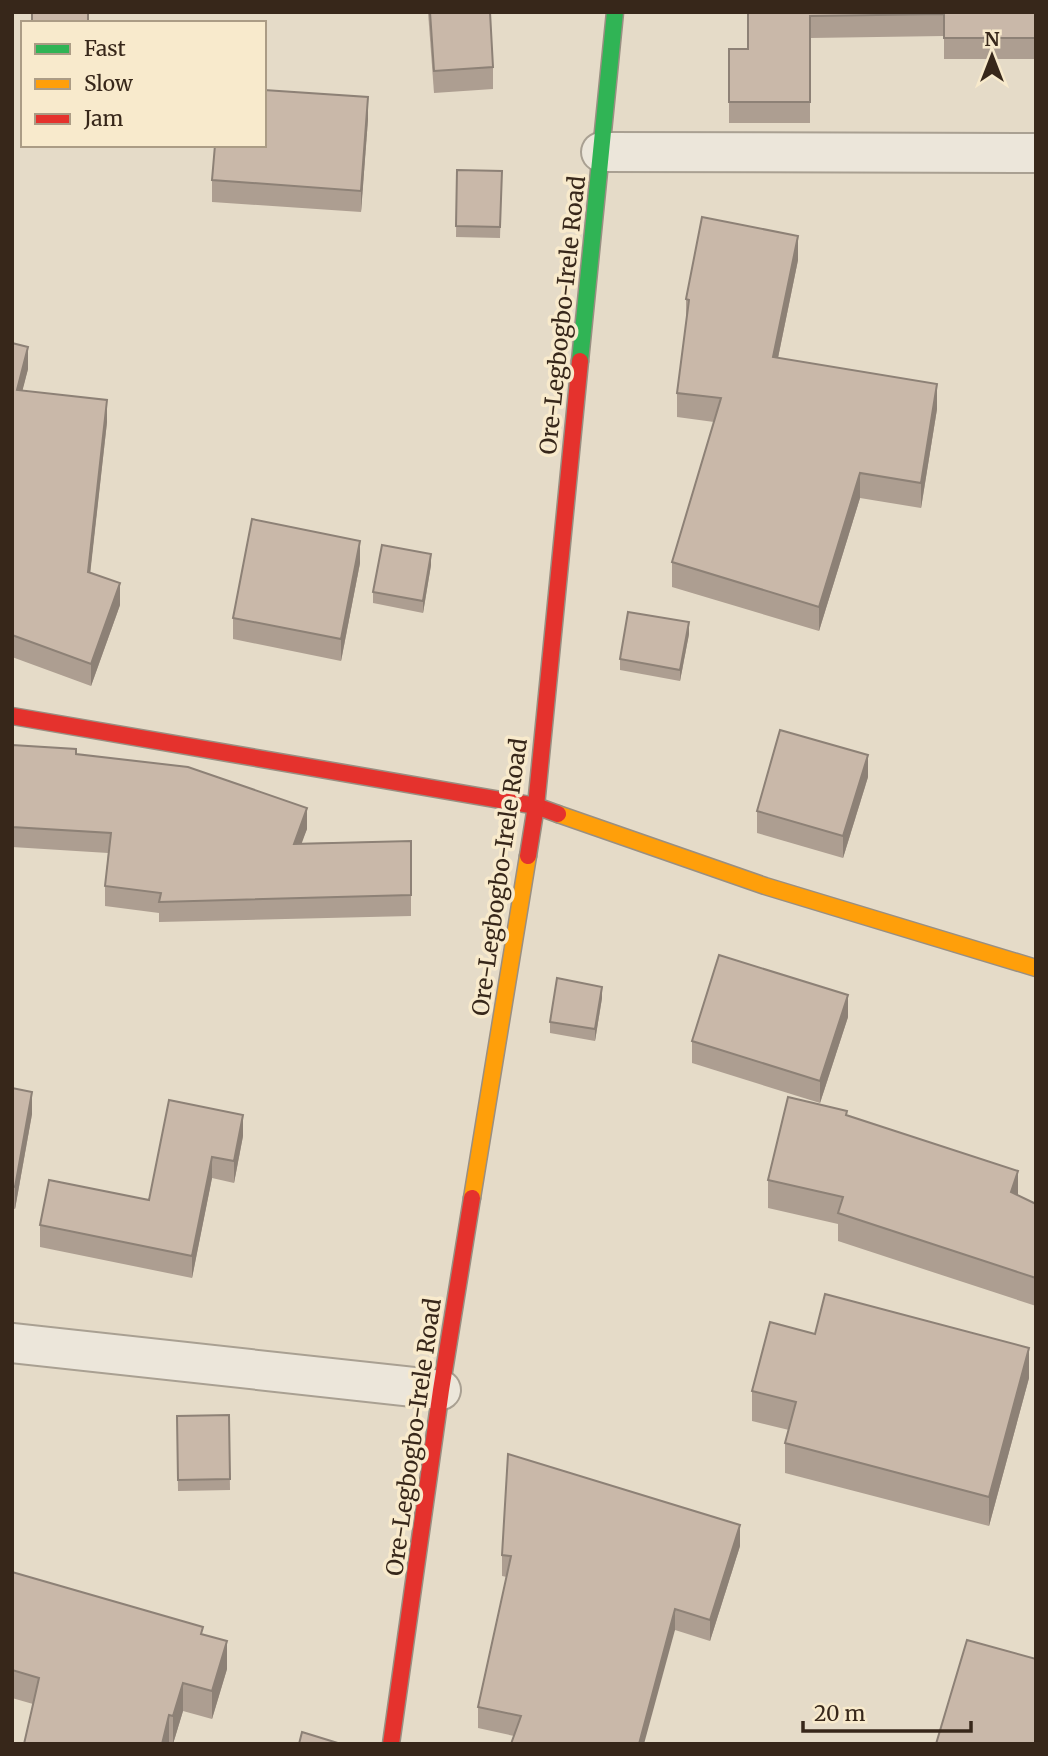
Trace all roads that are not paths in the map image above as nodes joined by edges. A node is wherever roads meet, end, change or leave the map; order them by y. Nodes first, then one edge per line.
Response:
1 (615, 12) edge
2 (601, 152) junction
3 (1036, 153) edge
4 (12, 716) edge
5 (536, 806) junction
6 (1036, 968) edge
7 (12, 1343) edge
8 (441, 1390) junction
9 (391, 1744) edge

1 - 2 main road, Ore-Legbogbo-Irele Road
2 - 3 street
2 - 5 main road, Ore-Legbogbo-Irele Road
4 - 5 main road
5 - 6 main road
5 - 8 main road, Ore-Legbogbo-Irele Road
7 - 8 street
8 - 9 main road, Ore-Legbogbo-Irele Road

